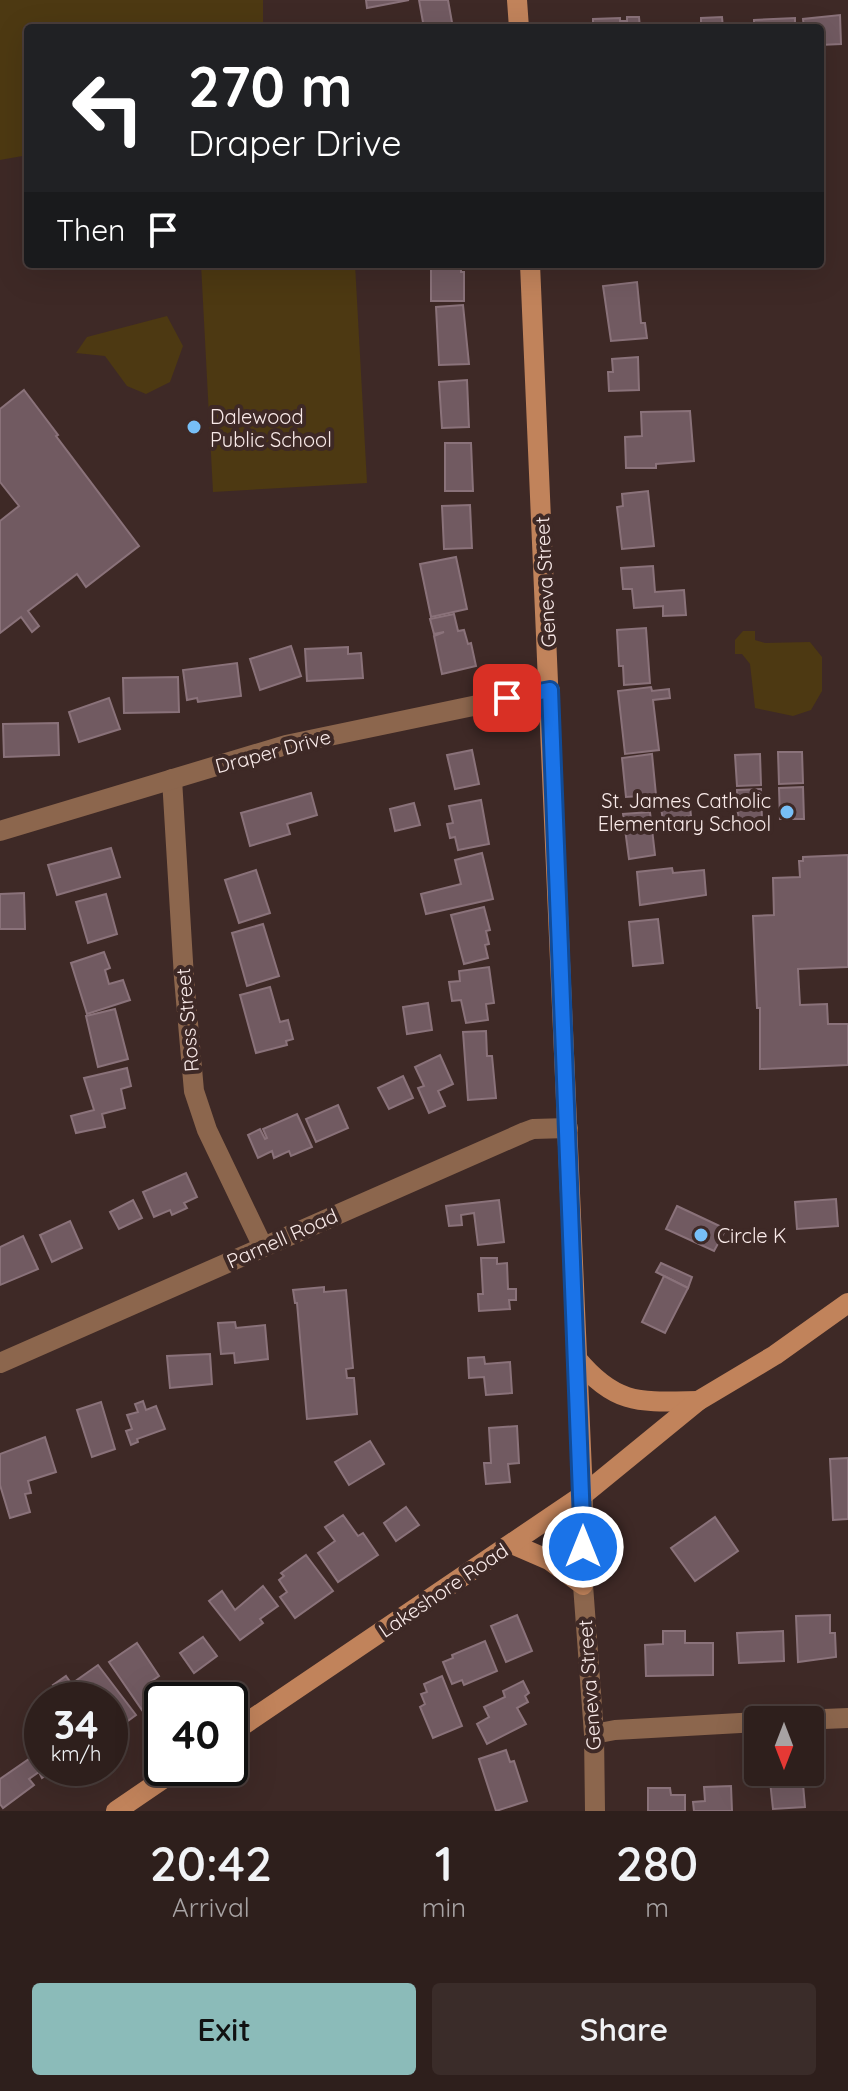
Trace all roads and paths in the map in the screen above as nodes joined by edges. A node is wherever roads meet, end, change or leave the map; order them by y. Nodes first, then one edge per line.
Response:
1 (517, 0) edge
2 (519, 24) edge
3 (530, 268) edge
4 (550, 690) junction
5 (172, 779) junction
6 (0, 831) edge
7 (568, 1128) junction
8 (263, 1247) junction
9 (848, 1303) edge
10 (577, 1359) junction
11 (0, 1363) edge
12 (698, 1401) junction
13 (583, 1495) junction
14 (512, 1544) junction
15 (583, 1585) junction
16 (848, 1718) edge
17 (824, 1719) edge
18 (248, 1722) edge
19 (744, 1723) edge
20 (594, 1734) junction
21 (153, 1786) edge
22 (116, 1811) edge
23 (595, 1811) edge

1 - 2 main road
3 - 4 main road, Geneva Street
4 - 5 street, Draper Drive
4 - 7 main road, Geneva Street
5 - 6 street, Draper Drive
5 - 8 street, Ross Street
7 - 8 street, Parnell Road
7 - 10 main road, Geneva Street
8 - 11 street, Parnell Road
9 - 12 main road, Lakeshore Road
10 - 12 main road
10 - 13 main road, Geneva Street
12 - 13 main road, Lakeshore Road
13 - 14 main road, Lakeshore Road
13 - 15 street, Geneva Street
14 - 15 main road
14 - 18 main road, Lakeshore Road
15 - 20 street, Geneva Street
16 - 17 street
19 - 20 street
20 - 23 street, Geneva Street
21 - 22 main road

